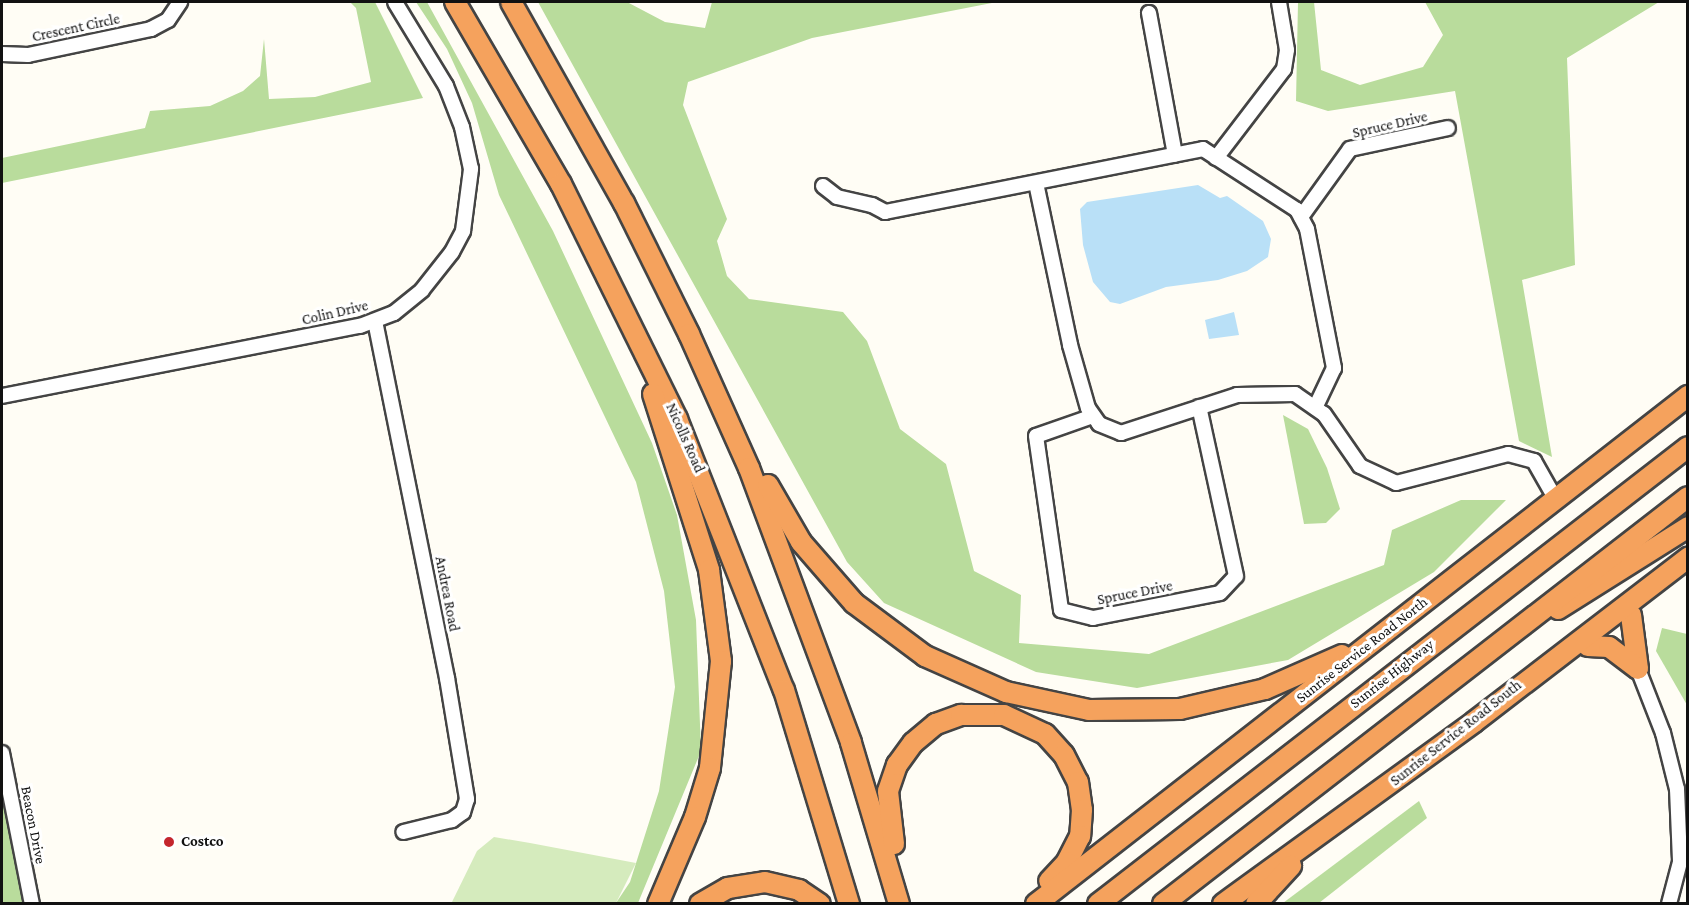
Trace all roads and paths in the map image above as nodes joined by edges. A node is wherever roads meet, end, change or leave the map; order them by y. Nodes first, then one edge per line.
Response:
1 (180, 2) edge
2 (395, 2) edge
3 (455, 2) edge
4 (511, 2) edge
5 (1279, 2) edge
6 (1149, 13) dead end
7 (2, 54) edge
8 (1448, 128) dead end
9 (1175, 155) junction
10 (1216, 158) junction
11 (1036, 183) junction
12 (823, 186) dead end
13 (1301, 217) junction
14 (626, 311) junction
15 (375, 321) junction
16 (2, 396) edge
17 (1688, 396) edge
18 (720, 401) junction
19 (1199, 407) junction
20 (1315, 408) junction
21 (1093, 416) junction
22 (1688, 447) edge
23 (1688, 497) edge
24 (1555, 498) junction
25 (1688, 527) edge
26 (1688, 558) edge
27 (1685, 577) edge
28 (1631, 615) junction
29 (1377, 638) junction
30 (1588, 646) junction
31 (1488, 650) junction
32 (1638, 669) junction
33 (1474, 722) junction
34 (2, 753) edge
35 (1339, 822) junction
36 (403, 832) dead end
37 (32, 903) edge
38 (658, 903) edge
39 (700, 903) edge
40 (820, 903) edge
41 (849, 903) edge
42 (900, 903) edge
43 (1025, 903) edge
44 (1036, 903) edge
45 (1098, 903) edge
46 (1162, 903) edge
47 (1223, 903) edge
48 (1256, 903) edge
49 (1669, 903) edge

1 - 7 street, Crescent Circle
2 - 15 street, Colin Drive
3 - 14 highway, Nicolls Road
4 - 18 highway
5 - 10 street
6 - 9 street
8 - 13 street, Spruce Drive
9 - 10 street
9 - 11 street
10 - 13 street
11 - 12 street
11 - 21 street
13 - 20 street
14 - 38 highway
14 - 41 highway, Nicolls Road
15 - 16 street, Colin Drive
15 - 36 street, Andrea Road
17 - 24 highway, Sunrise Service Road North
18 - 29 highway
18 - 42 highway
19 - 20 street
19 - 21 street
19 - 21 street, Spruce Drive
20 - 24 street
22 - 45 highway, Sunrise Highway
23 - 31 highway
24 - 29 highway, Sunrise Service Road North
25 - 31 highway
26 - 33 highway, Sunrise Service Road South
27 - 28 highway
28 - 30 highway
28 - 32 highway
29 - 44 highway, Sunrise Service Road North
30 - 32 highway
30 - 33 highway
31 - 46 highway
32 - 49 street
33 - 35 highway, Sunrise Service Road South
34 - 37 street, Beacon Drive
35 - 47 highway, Sunrise Service Road South
35 - 48 highway
39 - 40 highway
42 - 43 highway

